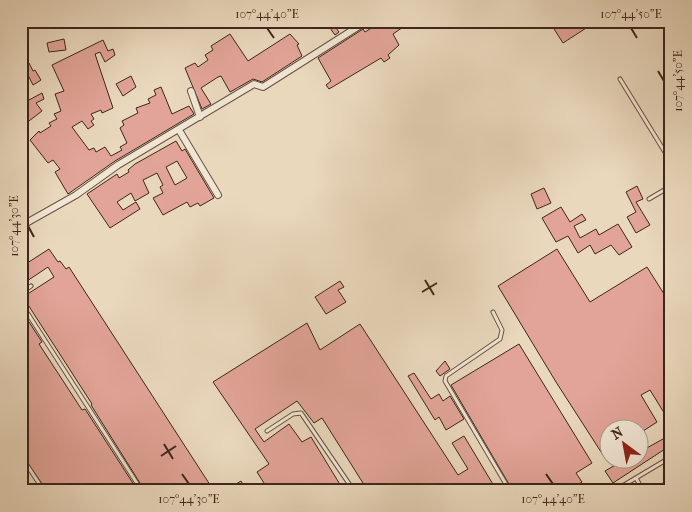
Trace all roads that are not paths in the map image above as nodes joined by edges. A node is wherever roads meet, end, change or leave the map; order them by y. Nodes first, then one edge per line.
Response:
1 (367, 21) edge
2 (620, 79) dead end
3 (191, 91) dead end
4 (200, 117) junction
5 (179, 130) junction
6 (671, 162) edge
7 (671, 186) edge
8 (218, 195) dead end
9 (649, 199) dead end
10 (21, 226) edge
11 (31, 286) dead end
12 (21, 293) edge
13 (21, 303) edge
14 (493, 312) dead end
15 (267, 431) dead end
16 (21, 456) edge
17 (671, 457) edge
18 (636, 478) junction
19 (44, 491) edge
20 (142, 491) edge
21 (354, 491) edge
22 (510, 491) edge
23 (614, 491) edge
24 (643, 491) edge

1 - 4 street
2 - 6 lane
3 - 4 street
4 - 5 street
5 - 8 street
5 - 10 street
7 - 9 lane
11 - 12 lane
13 - 20 lane
14 - 22 lane
15 - 21 lane
16 - 19 lane
17 - 18 lane
18 - 23 lane
18 - 24 lane

